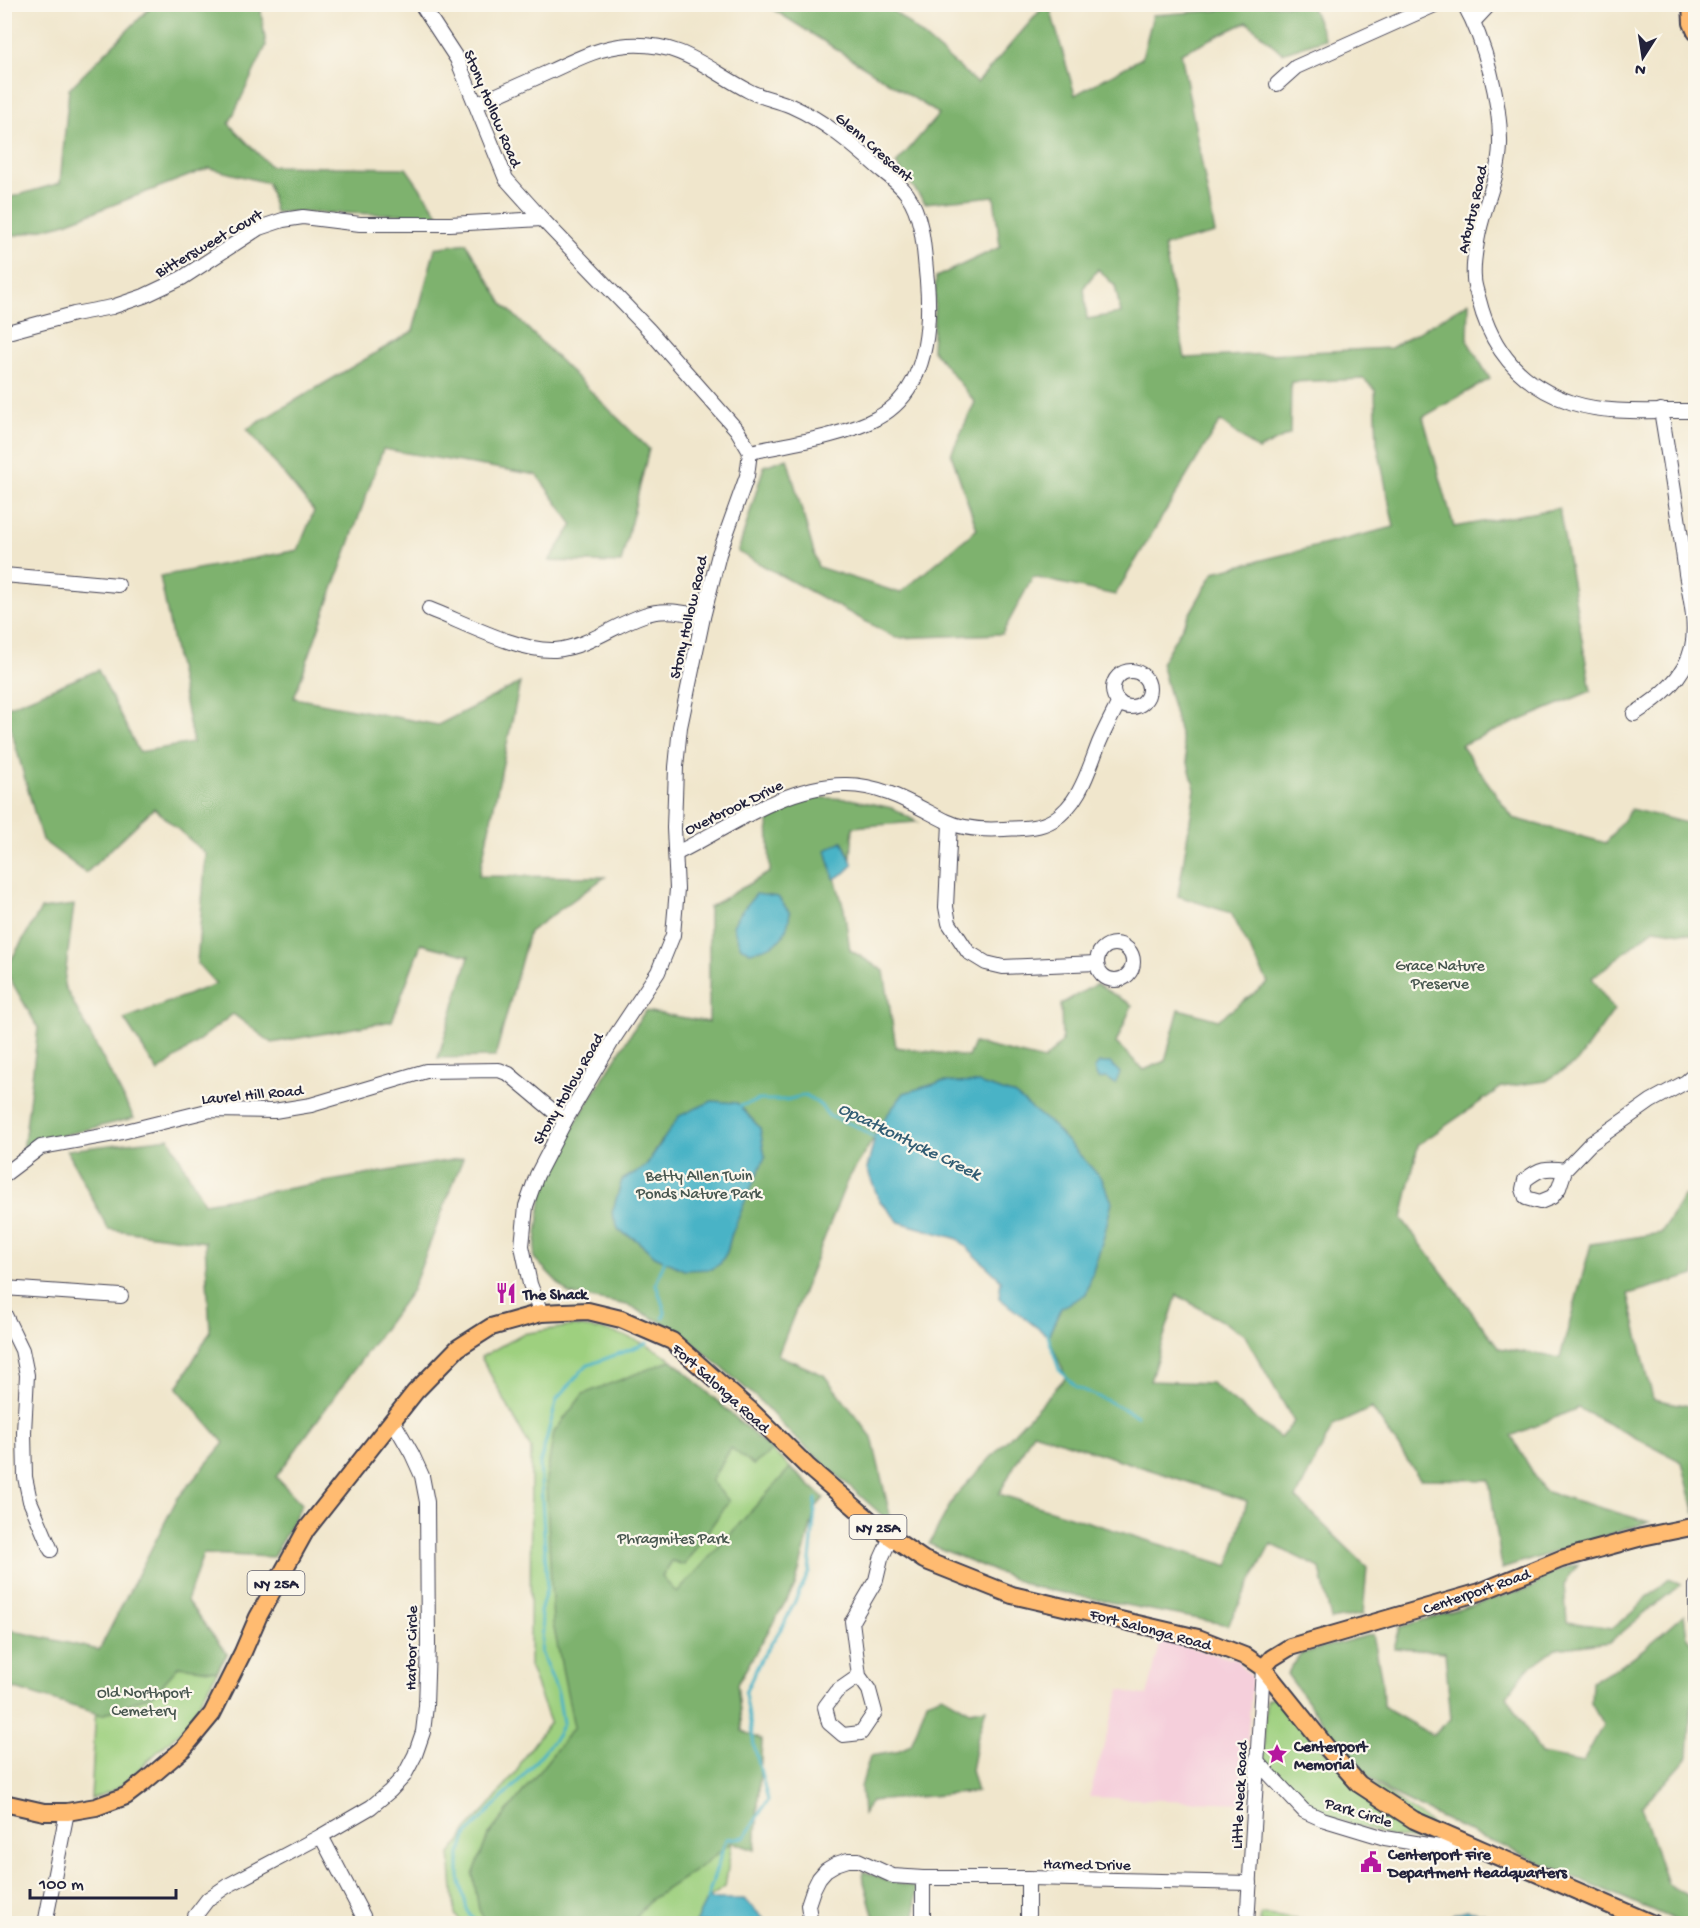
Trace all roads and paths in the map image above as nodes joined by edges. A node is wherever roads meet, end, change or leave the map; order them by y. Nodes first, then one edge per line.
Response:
1 (421, 4) edge
2 (1437, 4) edge
3 (1464, 4) edge
4 (1490, 4) edge
5 (1691, 4) edge
6 (1474, 21) junction
7 (1695, 32) edge
8 (1277, 84) dead end
9 (477, 104) junction
10 (542, 219) junction
11 (4, 333) edge
12 (1661, 410) junction
13 (1695, 411) edge
14 (750, 452) junction
15 (4, 575) edge
16 (118, 585) dead end
17 (429, 609) dead end
18 (703, 616) junction
19 (1119, 702) dead end
20 (1634, 714) dead end
21 (950, 823) junction
22 (677, 853) junction
23 (1097, 963) dead end
24 (1695, 1073) edge
25 (565, 1121) junction
26 (1565, 1170) dead end
27 (4, 1175) edge
28 (4, 1288) edge
29 (121, 1296) dead end
30 (4, 1312) edge
31 (541, 1313) junction
32 (393, 1421) junction
33 (1695, 1526) edge
34 (891, 1537) junction
35 (51, 1550) dead end
36 (1695, 1585) edge
37 (1695, 1621) edge
38 (1263, 1668) junction
39 (859, 1676) dead end
40 (1256, 1760) junction
41 (4, 1803) edge
42 (67, 1812) junction
43 (321, 1836) junction
44 (1474, 1847) junction
45 (923, 1878) junction
46 (1028, 1878) junction
47 (1250, 1883) junction
48 (45, 1923) edge
49 (192, 1923) edge
50 (365, 1923) edge
51 (812, 1923) edge
52 (923, 1923) edge
53 (1028, 1923) edge
54 (1247, 1923) edge
55 (1653, 1923) edge

1 - 9 street, Stony Hollow Road
2 - 8 street
3 - 6 street, Arbutus Road
4 - 6 street
5 - 7 main road
6 - 12 street, Arbutus Road
9 - 10 street, Stony Hollow Road
9 - 14 street, Glenn Crescent
10 - 11 street, Bittersweet Court
10 - 14 street, Stony Hollow Road
12 - 13 street, Arbutus Road
12 - 20 street
14 - 18 street, Stony Hollow Road
15 - 16 street
17 - 18 street
18 - 22 street, Stony Hollow Road
19 - 21 street, Overbrook Drive
21 - 22 street, Overbrook Drive
21 - 23 street
22 - 25 street, Stony Hollow Road
24 - 26 street
25 - 27 street, Laurel Hill Road
25 - 31 street, Stony Hollow Road
28 - 29 street
30 - 35 street
31 - 32 main road, Fort Salonga Road / NY 25A
31 - 34 main road, Fort Salonga Road / NY 25A
32 - 42 main road, Fort Salonga Road / NY 25A
32 - 43 street, Harbor Circle
33 - 38 main road, Centerport Road
34 - 38 main road, Fort Salonga Road / NY 25A
34 - 39 street
36 - 37 street
38 - 40 street, Little Neck Road
38 - 44 main road, NY 25A
40 - 44 street, Park Circle
40 - 47 street, Little Neck Road
41 - 42 main road, Fort Salonga Road / NY 25A
42 - 48 street
43 - 49 street, Harbor Circle
43 - 50 street
44 - 55 main road, NY 25A
45 - 46 street, Harned Drive
45 - 51 street, Harned Drive
45 - 52 street
46 - 47 street, Harned Drive
46 - 53 street
47 - 54 street, Little Neck Road

